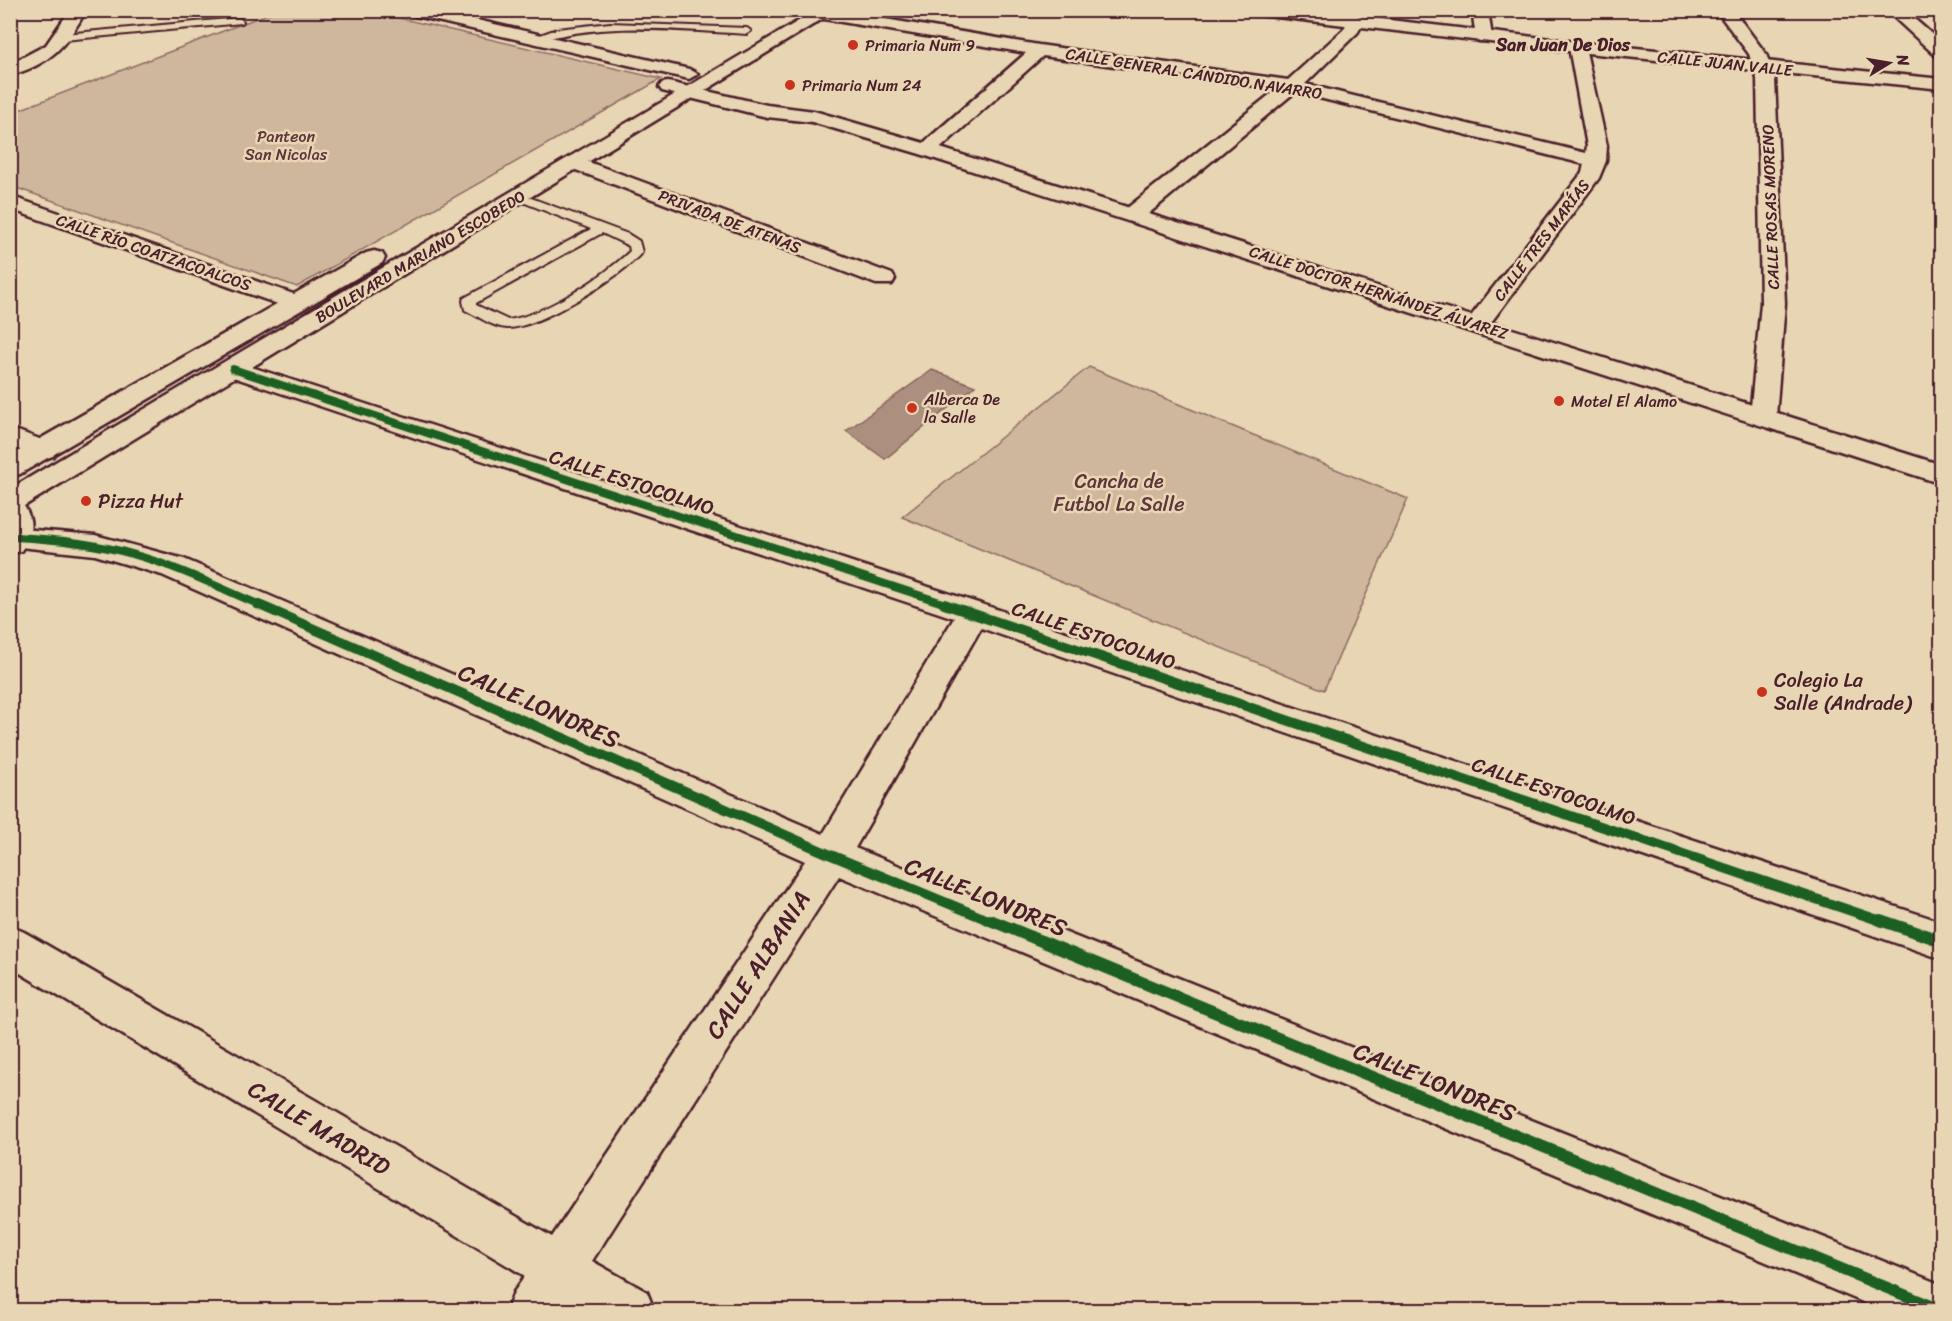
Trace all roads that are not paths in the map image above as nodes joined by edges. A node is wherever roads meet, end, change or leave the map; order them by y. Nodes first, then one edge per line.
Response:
1 (78, 10) edge
2 (411, 10) edge
3 (804, 10) edge
4 (1258, 10) edge
5 (1480, 10) edge
6 (1724, 10) edge
7 (1894, 10) edge
8 (827, 12) edge
9 (1350, 16) edge
10 (239, 21) dead end
11 (747, 30) dead end
12 (64, 37) junction
13 (1484, 37) junction
14 (534, 39) junction
15 (1577, 47) junction
16 (1039, 50) junction
17 (1941, 52) edge
18 (1764, 67) junction
19 (10, 70) edge
20 (699, 83) junction
21 (1941, 84) edge
22 (1292, 86) junction
23 (927, 150) junction
24 (1596, 161) junction
25 (575, 163) junction
26 (519, 197) junction
27 (10, 202) edge
28 (1134, 214) junction
29 (601, 228) junction
30 (884, 279) dead end
31 (297, 303) junction
32 (1477, 324) junction
33 (233, 369) junction
34 (1763, 417) junction
35 (10, 436) edge
36 (43, 450) junction
37 (10, 468) edge
38 (1941, 475) edge
39 (11, 523) edge
40 (973, 613) junction
41 (831, 855) junction
42 (1941, 941) edge
43 (10, 945) edge
44 (557, 1270) junction
45 (532, 1311) edge
46 (629, 1311) edge
47 (1941, 1311) edge

1 - 12 street
2 - 14 street, CALLE DOCTOR HERNÁNDEZ ÁLVAREZ
3 - 20 street, BOULEVARD MARIANO ESCOBEDO
4 - 9 street, CALLE JUAN VALLE
5 - 13 street
6 - 18 street
7 - 17 street
8 - 16 street, CALLE GENERAL CÁNDIDO NAVARRO
8 - 20 street, BOULEVARD MARIANO ESCOBEDO
9 - 13 street, CALLE JUAN VALLE
9 - 22 street
10 - 12 lane
11 - 14 lane
12 - 19 street
13 - 15 street, CALLE JUAN VALLE
14 - 20 street, CALLE DOCTOR HERNÁNDEZ ÁLVAREZ
15 - 18 street, CALLE JUAN VALLE
15 - 24 street, CALLE TRES MARÍAS
16 - 22 street, CALLE GENERAL CÁNDIDO NAVARRO
16 - 23 street
18 - 21 street, CALLE JUAN VALLE
18 - 34 street, CALLE ROSAS MORENO
20 - 23 street, CALLE DOCTOR HERNÁNDEZ ÁLVAREZ
20 - 25 street, BOULEVARD MARIANO ESCOBEDO
20 - 31 street, BOULEVARD MARIANO ESCOBEDO
22 - 24 street, CALLE GENERAL CÁNDIDO NAVARRO
22 - 28 street
23 - 28 street, CALLE DOCTOR HERNÁNDEZ ÁLVAREZ
24 - 32 street, CALLE TRES MARÍAS
25 - 26 street, BOULEVARD MARIANO ESCOBEDO
25 - 30 street, PRIVADA DE ATENAS
26 - 29 lane
26 - 33 street, BOULEVARD MARIANO ESCOBEDO
27 - 31 street, CALLE RÍO COATZACOALCOS
28 - 32 street, CALLE DOCTOR HERNÁNDEZ ÁLVAREZ
29 - 29 lane
31 - 36 street, BOULEVARD MARIANO ESCOBEDO
32 - 34 street, CALLE DOCTOR HERNÁNDEZ ÁLVAREZ
33 - 39 street, BOULEVARD MARIANO ESCOBEDO
33 - 40 street, CALLE ESTOCOLMO
34 - 38 street, CALLE DOCTOR HERNÁNDEZ ÁLVAREZ
35 - 36 street
36 - 37 street, BOULEVARD MARIANO ESCOBEDO
39 - 41 street, CALLE LONDRES
40 - 41 street, CALLE ALBANIA
40 - 42 street, CALLE ESTOCOLMO
41 - 44 street, CALLE ALBANIA
41 - 47 street, CALLE LONDRES
43 - 44 street, CALLE MADRID
44 - 45 street, CALLE ALBANIA
44 - 46 street, CALLE MADRID

